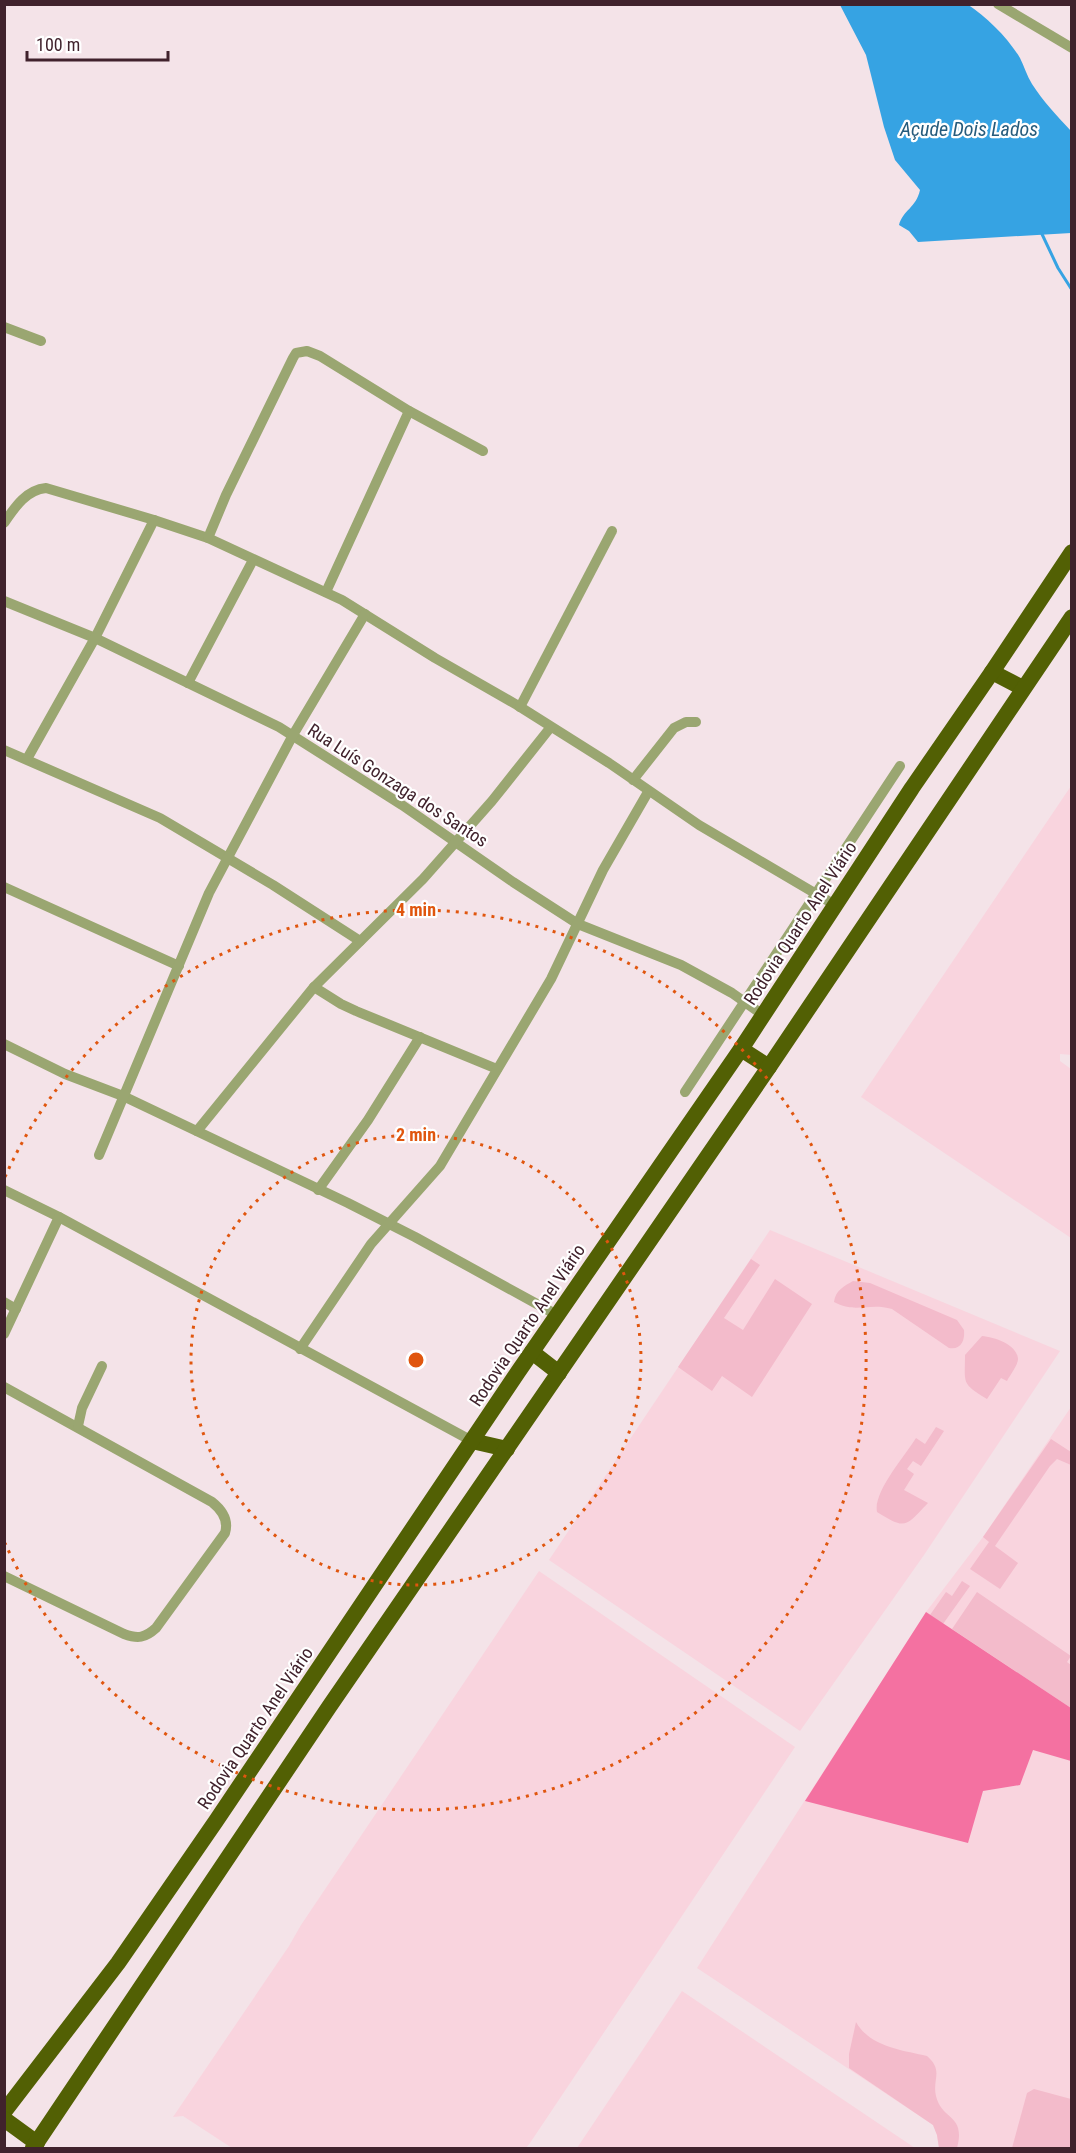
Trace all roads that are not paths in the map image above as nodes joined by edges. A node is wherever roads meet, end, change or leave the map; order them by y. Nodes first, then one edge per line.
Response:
1 (998, 4) edge
2 (1071, 48) edge
3 (4, 327) edge
4 (41, 341) dead end
5 (409, 411) junction
6 (483, 451) dead end
7 (154, 520) junction
8 (4, 523) edge
9 (612, 531) dead end
10 (208, 538) junction
11 (1071, 552) edge
12 (253, 560) junction
13 (326, 592) junction
14 (4, 601) edge
15 (365, 614) junction
16 (1071, 616) edge
17 (95, 638) junction
18 (992, 672) junction
19 (188, 683) junction
20 (1023, 688) junction
21 (520, 707) junction
22 (696, 722) dead end
23 (550, 728) junction
24 (293, 735) junction
25 (4, 750) edge
26 (27, 759) junction
27 (900, 766) dead end
28 (633, 780) junction
29 (648, 792) junction
30 (456, 842) junction
31 (227, 857) junction
32 (4, 887) edge
33 (816, 893) junction
34 (835, 905) junction
35 (578, 924) junction
36 (360, 941) junction
37 (178, 966) junction
38 (315, 987) junction
39 (745, 1002) junction
40 (763, 1015) junction
41 (420, 1037) junction
42 (4, 1044) edge
43 (741, 1049) junction
44 (768, 1067) junction
45 (497, 1069) junction
46 (685, 1092) dead end
47 (123, 1096) junction
48 (197, 1131) junction
49 (99, 1155) dead end
50 (4, 1190) edge
51 (318, 1190) junction
52 (59, 1217) junction
53 (389, 1224) junction
54 (4, 1302) edge
55 (16, 1309) junction
56 (557, 1315) junction
57 (4, 1334) edge
58 (300, 1349) junction
59 (532, 1352) junction
60 (102, 1366) dead end
61 (560, 1373) junction
62 (4, 1387) edge
63 (78, 1426) junction
64 (472, 1442) junction
65 (507, 1449) junction
66 (4, 1576) edge
67 (4, 2112) edge
68 (4, 2119) edge
69 (35, 2146) edge

1 - 2 street
3 - 4 street
5 - 6 street
5 - 10 street
5 - 13 street
7 - 8 street
7 - 10 street
7 - 17 street
9 - 21 street
10 - 12 street
11 - 18 highway, Rodovia Quarto Anel Viário
12 - 13 street
12 - 19 street
13 - 15 street
14 - 17 street, Rua Luís Gonzaga dos Santos
15 - 21 street
15 - 24 street
16 - 20 highway
17 - 19 street, Rua Luís Gonzaga dos Santos
17 - 26 street
18 - 20 highway
18 - 34 highway, Rodovia Quarto Anel Viário
19 - 24 street, Rua Luís Gonzaga dos Santos
20 - 44 highway
21 - 23 street
22 - 28 street
23 - 28 street
23 - 30 street
24 - 30 street, Rua Luís Gonzaga dos Santos
24 - 31 street
25 - 26 street
26 - 31 street
27 - 33 street
28 - 29 street
29 - 33 street
29 - 35 street
30 - 35 street, Rua Luís Gonzaga dos Santos
30 - 36 street
31 - 36 street
31 - 37 street
32 - 37 street
33 - 34 street
33 - 39 street
34 - 40 highway, Rodovia Quarto Anel Viário
35 - 39 street, Rua Luís Gonzaga dos Santos
35 - 45 street
36 - 38 street
37 - 47 street
38 - 41 street
38 - 48 street
39 - 40 street, Rua Luís Gonzaga dos Santos
39 - 46 street
40 - 43 highway, Rodovia Quarto Anel Viário
41 - 45 street
41 - 51 street
42 - 47 street
43 - 44 highway
43 - 56 highway, Rodovia Quarto Anel Viário
44 - 61 highway
45 - 53 street
47 - 48 street
47 - 49 street
48 - 51 street
50 - 52 street
51 - 53 street
52 - 55 street
52 - 58 street
53 - 56 street
53 - 58 street
54 - 55 street
55 - 57 street
56 - 59 highway, Rodovia Quarto Anel Viário
58 - 64 street
59 - 61 highway
59 - 64 highway, Rodovia Quarto Anel Viário
60 - 63 street
61 - 65 highway
62 - 63 street
63 - 66 street
64 - 65 highway
64 - 67 highway, Rodovia Quarto Anel Viário
65 - 69 highway
68 - 69 highway

